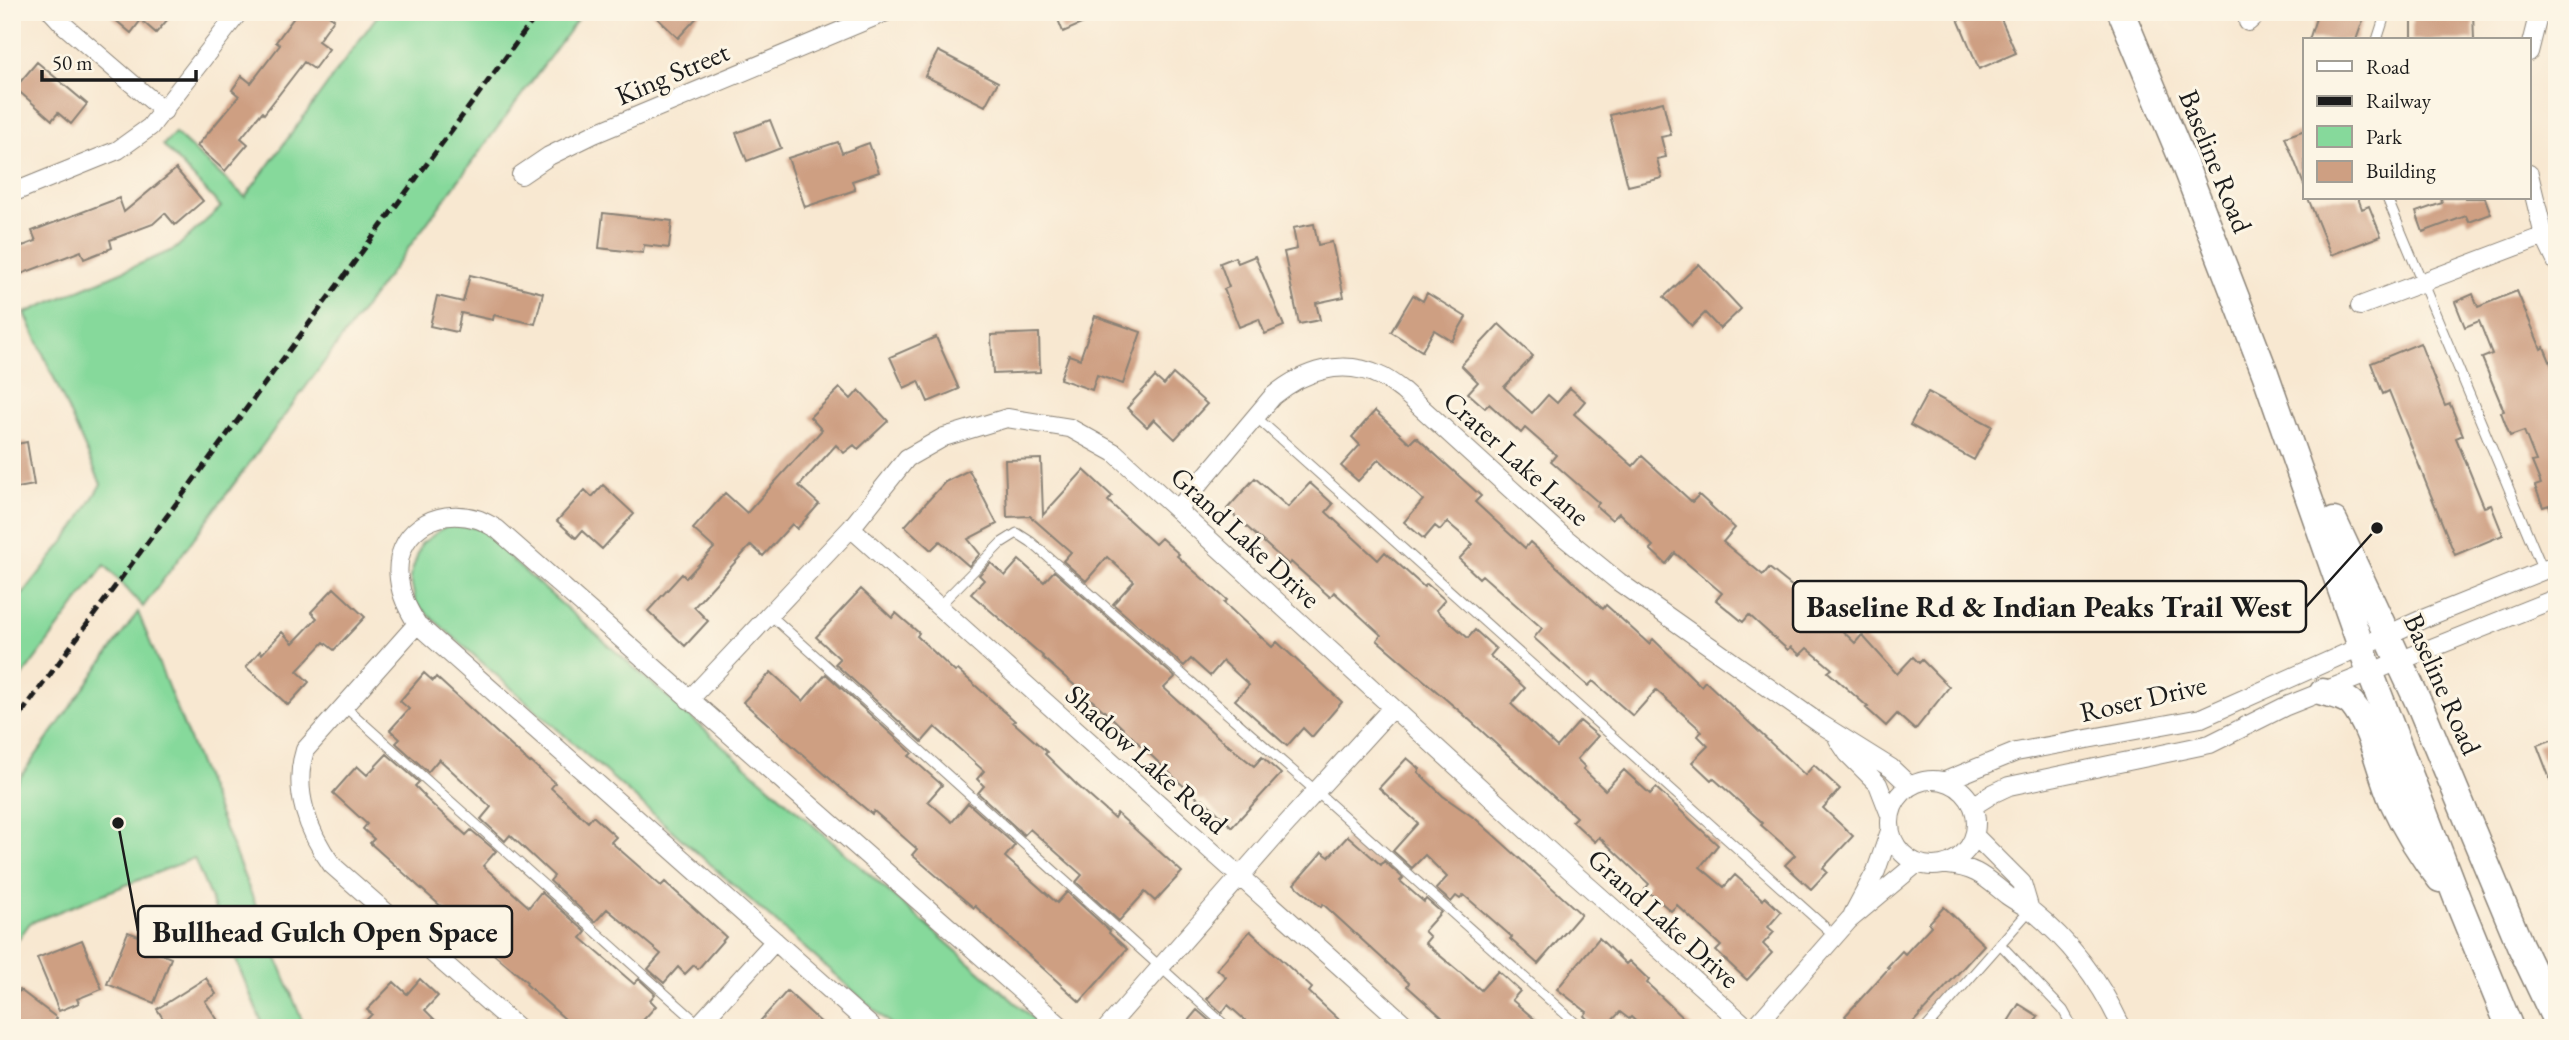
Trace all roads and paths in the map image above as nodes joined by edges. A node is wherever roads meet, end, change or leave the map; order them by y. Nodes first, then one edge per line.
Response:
1 (52, 12) edge
2 (239, 12) edge
3 (886, 12) edge
4 (2121, 12) edge
5 (2386, 12) edge
6 (2539, 12) edge
7 (2378, 38) edge
8 (2530, 48) edge
9 (164, 111) junction
10 (521, 174) dead end
11 (2530, 178) edge
12 (12, 194) edge
13 (2388, 200) edge
14 (2544, 236) junction
15 (2557, 264) edge
16 (2423, 282) junction
17 (2360, 306) dead end
18 (2265, 373) junction
19 (1256, 417) junction
20 (1178, 509) junction
21 (851, 528) junction
22 (2550, 567) edge
23 (2557, 598) edge
24 (938, 607) junction
25 (768, 613) junction
26 (417, 624) junction
27 (2386, 635) junction
28 (2366, 659) junction
29 (2400, 662) junction
30 (2323, 692) junction
31 (689, 700) junction
32 (344, 706) junction
33 (1392, 708) junction
34 (1835, 733) junction
35 (1944, 781) junction
36 (1910, 786) junction
37 (1317, 792) junction
38 (1973, 806) junction
39 (1890, 823) junction
40 (1975, 835) junction
41 (1916, 864) junction
42 (1948, 865) junction
43 (1240, 876) junction
44 (2458, 901) junction
45 (2030, 910) junction
46 (1849, 920) junction
47 (1835, 936) junction
48 (775, 941) junction
49 (2000, 944) junction
50 (1161, 967) junction
51 (2557, 1023) edge
52 (699, 1027) edge
53 (518, 1028) edge
54 (873, 1028) edge
55 (1063, 1028) edge
56 (1107, 1028) edge
57 (1228, 1028) edge
58 (1409, 1028) edge
59 (1581, 1028) edge
60 (1748, 1028) edge
61 (1754, 1028) edge
62 (1926, 1028) edge
63 (2073, 1028) edge
64 (2123, 1028) edge
65 (2510, 1028) edge

1 - 9 street
2 - 9 street
3 - 10 street, King Street
4 - 18 main road, Baseline Road
5 - 7 lane
6 - 8 street
9 - 12 street
11 - 14 street
13 - 16 lane
14 - 15 street
14 - 16 street
16 - 17 street
16 - 22 lane
18 - 27 main road, Baseline Road
18 - 28 main road, Baseline Road
19 - 20 street, Crater Lake Lane
19 - 34 street, Crater Lake Lane
19 - 47 lane
20 - 21 street, Grand Lake Drive
20 - 33 street, Grand Lake Drive
21 - 24 street, Shadow Lake Road
21 - 25 street, Grand Lake Drive
22 - 27 street, Roser Drive
23 - 29 street
24 - 37 lane
24 - 43 street, Shadow Lake Road
25 - 31 street, Grand Lake Drive
25 - 50 lane
26 - 31 street
26 - 32 street
26 - 48 street
27 - 28 street, Roser Drive
27 - 29 main road, Baseline Road
28 - 29 street
28 - 30 street, Roser Drive
28 - 35 street, Roser Drive
28 - 44 main road, Baseline Road
29 - 51 main road, Baseline Road
30 - 38 street, Roser Drive
30 - 44 main road
31 - 55 street
32 - 52 lane
32 - 53 street
33 - 37 street
33 - 60 street, Grand Lake Drive
34 - 36 street, Crater Lake Lane
34 - 39 street, Crater Lake Lane
35 - 36 street
35 - 38 street
36 - 39 street
37 - 43 street
37 - 59 lane
38 - 40 street
39 - 41 street
39 - 46 street
40 - 42 street
40 - 45 street
41 - 42 street
41 - 46 street
42 - 45 street
43 - 50 street
43 - 58 street, Shadow Lake Road
44 - 65 main road, Baseline Road
45 - 49 lane
45 - 64 street
46 - 47 street
47 - 61 street
48 - 52 street
48 - 54 street
49 - 62 lane
49 - 63 lane
50 - 56 street
50 - 57 lane

